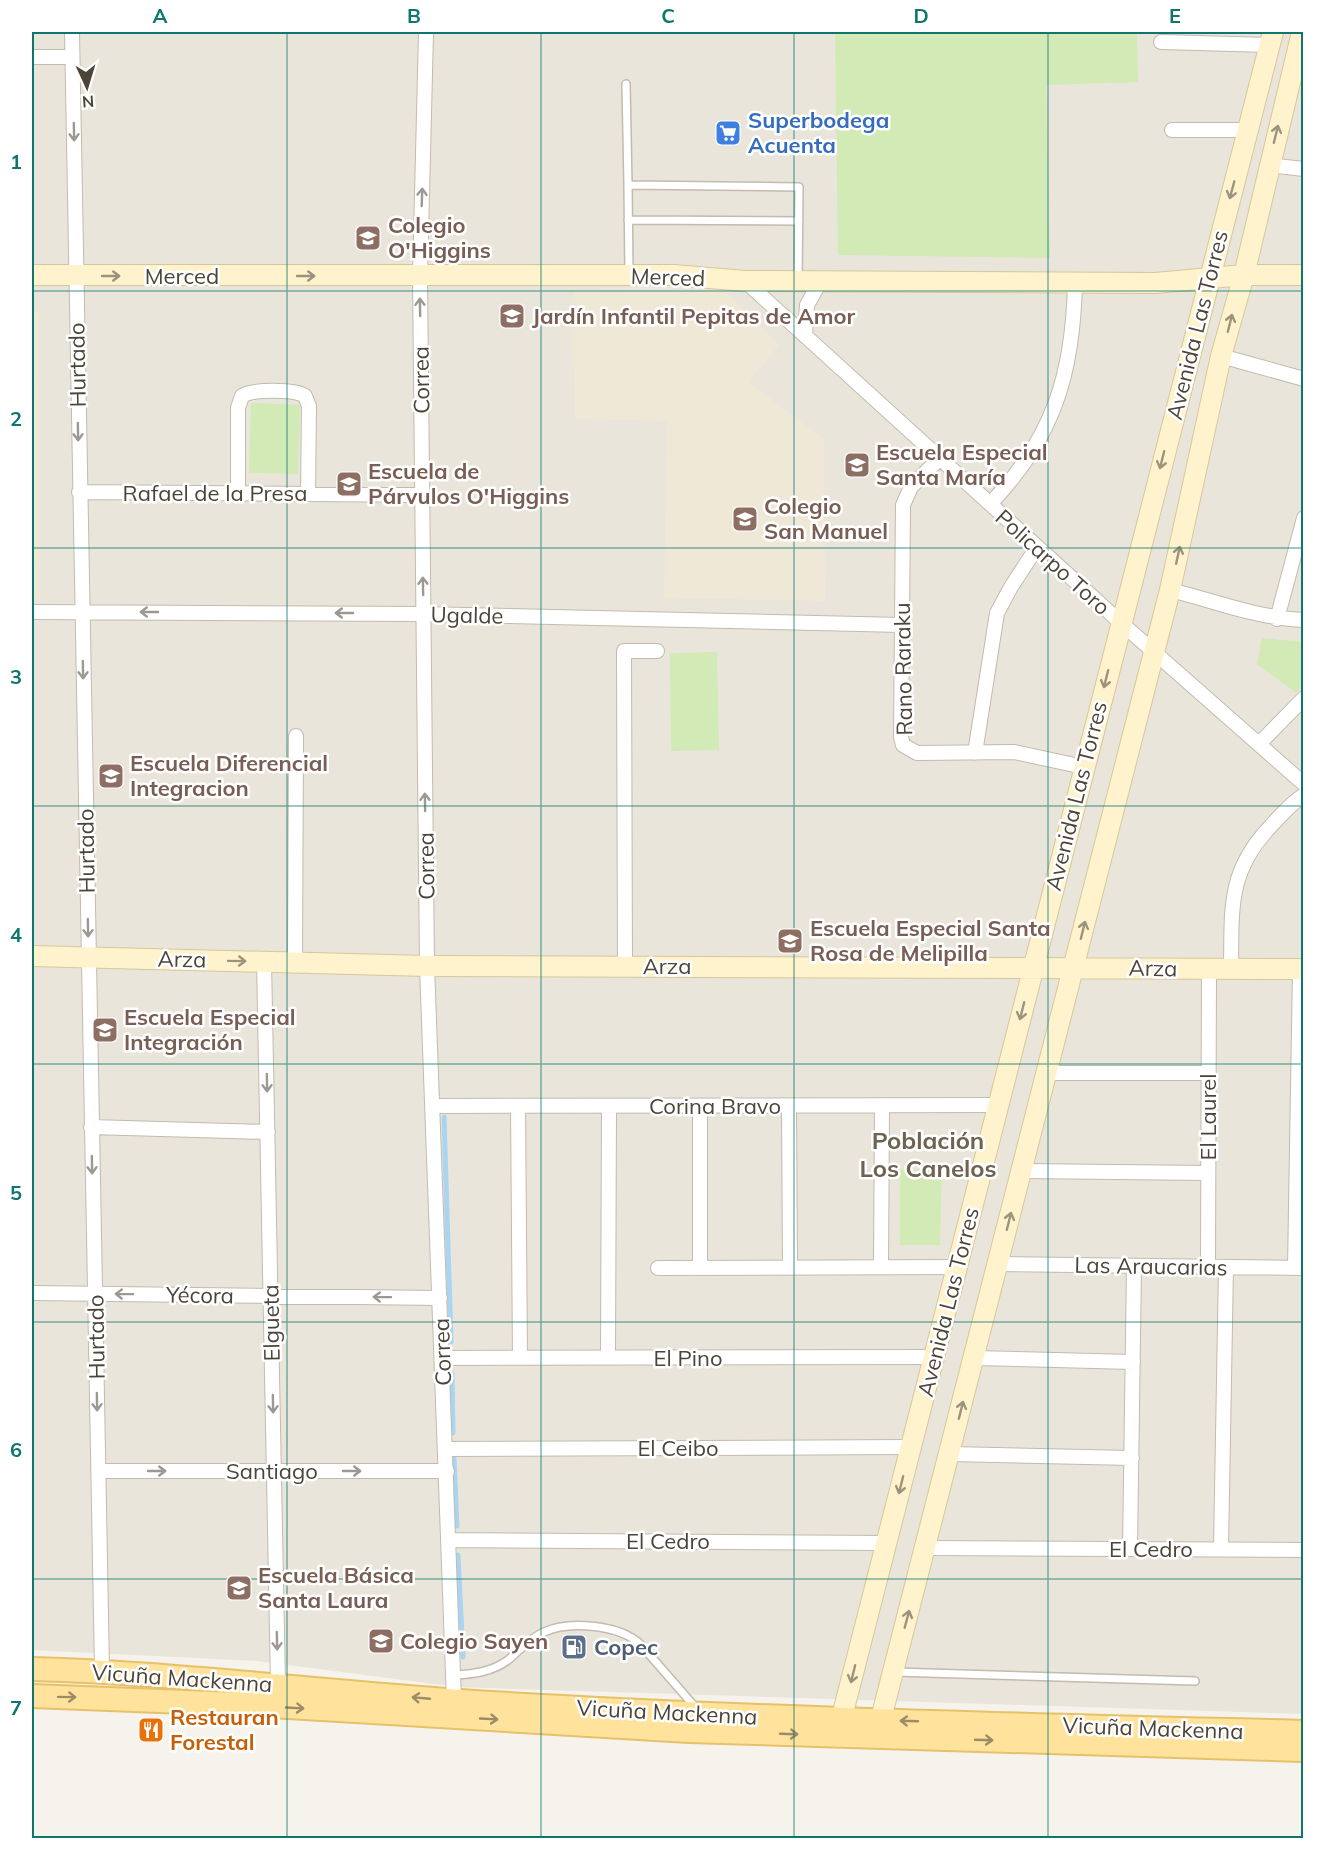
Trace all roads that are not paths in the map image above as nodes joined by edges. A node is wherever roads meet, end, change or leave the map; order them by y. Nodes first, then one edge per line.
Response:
1 (72, 32) edge
2 (426, 32) edge
3 (1302, 32) edge
4 (1271, 38) edge
5 (1161, 42) dead end
6 (32, 57) edge
7 (72, 57) junction
8 (626, 84) dead end
9 (1172, 130) dead end
10 (1247, 130) junction
11 (1268, 165) junction
12 (1304, 169) edge
13 (628, 185) junction
14 (628, 220) junction
15 (799, 222) junction
16 (32, 275) edge
17 (76, 275) junction
18 (1244, 275) junction
19 (1304, 275) edge
20 (629, 276) junction
21 (420, 277) junction
22 (1209, 279) junction
23 (745, 281) junction
24 (798, 282) junction
25 (820, 282) junction
26 (1075, 283) junction
27 (806, 336) junction
28 (1221, 356) junction
29 (1304, 379) edge
30 (940, 458) junction
31 (80, 492) junction
32 (238, 494) junction
33 (308, 494) junction
34 (422, 495) junction
35 (990, 504) junction
36 (1304, 518) edge
37 (1037, 547) junction
38 (1170, 590) junction
39 (32, 612) edge
40 (82, 612) junction
41 (423, 614) junction
42 (1277, 619) junction
43 (1304, 620) edge
44 (1120, 622) junction
45 (902, 625) junction
46 (657, 651) dead end
47 (1154, 652) junction
48 (1304, 698) edge
49 (296, 736) dead end
50 (1259, 744) junction
51 (975, 753) junction
52 (1084, 767) junction
53 (1304, 784) edge
54 (1304, 795) edge
55 (32, 956) edge
56 (88, 957) junction
57 (264, 961) junction
58 (295, 962) junction
59 (427, 966) junction
60 (626, 966) junction
61 (1033, 967) junction
62 (1074, 967) junction
63 (1209, 968) junction
64 (1231, 968) junction
65 (1302, 969) edge
66 (1047, 1073) junction
67 (1208, 1073) junction
68 (433, 1106) junction
69 (518, 1106) junction
70 (609, 1106) junction
71 (700, 1106) junction
72 (789, 1106) junction
73 (882, 1106) junction
74 (998, 1106) junction
75 (92, 1127) junction
76 (268, 1132) junction
77 (1022, 1171) junction
78 (1208, 1173) junction
79 (998, 1264) junction
80 (1134, 1266) junction
81 (881, 1267) junction
82 (957, 1267) junction
83 (1208, 1267) junction
84 (1226, 1267) junction
85 (658, 1268) dead end
86 (700, 1268) junction
87 (790, 1268) junction
88 (1299, 1268) edge
89 (32, 1293) edge
90 (95, 1293) junction
91 (271, 1296) junction
92 (440, 1298) junction
93 (934, 1357) junction
94 (442, 1358) junction
95 (519, 1358) junction
96 (608, 1358) junction
97 (974, 1358) junction
98 (1133, 1362) junction
99 (911, 1447) junction
100 (446, 1449) junction
101 (950, 1454) junction
102 (1132, 1458) junction
103 (98, 1471) junction
104 (274, 1471) junction
105 (447, 1471) junction
106 (450, 1540) junction
107 (886, 1542) junction
108 (926, 1548) junction
109 (1130, 1549) junction
110 (1221, 1549) junction
111 (1304, 1550) edge
112 (32, 1670) edge
113 (102, 1671) junction
114 (893, 1672) junction
115 (455, 1675) junction
116 (1195, 1681) dead end
117 (278, 1684) junction
118 (32, 1696) edge
119 (454, 1701) junction
120 (701, 1715) junction
121 (840, 1727) junction
122 (878, 1728) junction
123 (1304, 1732) edge
124 (1304, 1750) edge

1 - 7 street, Hurtado
21 -> 2 street, Correa
11 -> 3 main road, Avenida Las Torres
4 - 5 street
4 - 10 main road, Avenida Las Torres
6 - 7 street
7 -> 17 street, Hurtado
8 - 13 lane
9 - 10 street
10 -> 22 main road, Avenida Las Torres
11 - 12 street
11 - 18 main road, Avenida Las Torres
13 - 14 lane
13 - 15 lane
14 - 15 lane
14 - 20 lane
15 - 24 lane
16 - 17 main road, Merced
17 -> 21 main road, Merced
17 -> 31 street, Hurtado
18 - 19 main road, Merced
18 - 22 main road, Merced
28 -> 18 main road, Avenida Las Torres
20 - 21 main road, Merced
20 - 23 main road, Merced
34 -> 21 street, Correa
22 - 26 main road, Merced
22 -> 44 main road, Avenida Las Torres
23 - 24 main road, Merced
23 - 27 street, Policarpo Toro
24 - 25 main road, Merced
25 - 26 main road, Merced
25 - 27 street
26 - 35 street
27 - 30 street, Policarpo Toro
28 - 29 street
38 -> 28 main road, Avenida Las Torres
30 - 35 street, Policarpo Toro
30 - 45 street, Rano Raraku
31 - 32 street, Rafael de la Presa
31 - 40 street, Hurtado
32 - 33 street, Rafael de la Presa
32 - 33 street
33 - 34 street, Rafael de la Presa
41 -> 34 street, Correa
35 - 37 street, Policarpo Toro
36 - 42 street
37 - 44 street, Policarpo Toro
37 - 51 street
38 - 42 street
38 - 47 main road, Avenida Las Torres
39 - 40 street, Ugalde
41 -> 40 street, Ugalde
40 -> 56 street, Hurtado
41 - 45 street, Ugalde
59 -> 41 street, Correa
42 - 43 street
44 - 47 street, Policarpo Toro
44 -> 52 main road, Avenida Las Torres
45 - 51 street, Rano Raraku
46 - 60 street
47 - 50 street, Policarpo Toro
62 -> 47 main road, Avenida Las Torres
48 - 50 street
49 - 58 street
50 - 53 street, Policarpo Toro
51 - 52 street, Rano Raraku
52 - 61 main road, Avenida Las Torres
54 - 64 street
55 - 56 main road, Arza
56 -> 57 main road, Arza
56 - 75 street, Hurtado
57 - 58 main road, Arza
57 -> 76 street, Elgueta
58 - 59 main road, Arza
59 - 60 main road, Arza
59 - 68 street, Correa
60 - 61 main road, Arza
61 - 62 main road, Arza
61 -> 74 main road, Avenida Las Torres
62 - 63 main road, Arza
62 - 66 main road, Avenida Las Torres
63 - 64 main road, Arza
63 - 67 street, El Laurel
64 - 65 main road, Arza
65 - 88 street
66 - 67 street
66 - 77 main road, Avenida Las Torres
67 - 78 street, El Laurel
68 - 69 street, Corina Bravo
68 - 92 street, Correa
69 - 70 street, Corina Bravo
69 - 95 street
70 - 71 street, Corina Bravo
70 - 96 street
71 - 72 street, Corina Bravo
71 - 86 street
72 - 73 street, Corina Bravo
72 - 87 street
73 - 74 street, Corina Bravo
73 - 81 street
74 - 82 main road, Avenida Las Torres
75 - 76 street
75 -> 90 street, Hurtado
76 - 91 street, Elgueta
77 - 78 street
79 -> 77 main road, Avenida Las Torres
78 - 83 street, El Laurel
79 - 80 street, Las Araucarias
79 - 97 main road, Avenida Las Torres
80 - 83 street, Las Araucarias
80 - 98 street
81 - 82 street
81 - 87 street
82 - 93 main road, Avenida Las Torres
83 - 84 street, Las Araucarias
84 - 88 street, Las Araucarias
84 - 110 street
85 - 86 street
86 - 87 street
89 - 90 street, Yécora
91 -> 90 street, Yécora
90 -> 103 street, Hurtado
92 -> 91 street, Yécora
91 -> 104 street, Elgueta
92 - 94 street, Correa
93 - 96 street, El Pino
93 - 99 main road, Avenida Las Torres
94 - 95 street, El Pino
94 - 100 street, Correa
95 - 96 street, El Pino
97 - 98 street
101 -> 97 main road, Avenida Las Torres
98 - 102 street
99 - 100 street, El Ceibo
99 -> 107 main road, Avenida Las Torres
100 - 105 street, Correa
101 - 102 street
101 - 108 main road, Avenida Las Torres
102 - 109 street
103 -> 104 street, Santiago
103 - 113 street, Hurtado
104 -> 105 street, Santiago
104 -> 117 street, Elgueta
105 - 106 street, Correa
106 - 107 street, El Cedro
106 - 115 street, Correa
107 -> 121 main road, Avenida Las Torres
108 - 109 street, El Cedro
114 -> 108 main road, Avenida Las Torres
109 - 110 street, El Cedro
110 - 111 street, El Cedro
112 - 113 main road, Vicuña Mackenna
113 - 117 main road, Vicuña Mackenna
114 - 116 lane
114 - 122 main road, Avenida Las Torres
115 - 119 street, Correa
115 - 120 lane
119 -> 117 main road, Vicuña Mackenna
118 -> 121 main road, Vicuña Mackenna
119 - 120 main road, Vicuña Mackenna
120 - 121 main road, Vicuña Mackenna
121 - 122 main road, Vicuña Mackenna
123 -> 122 main road, Vicuña Mackenna
122 -> 124 main road, Vicuña Mackenna

